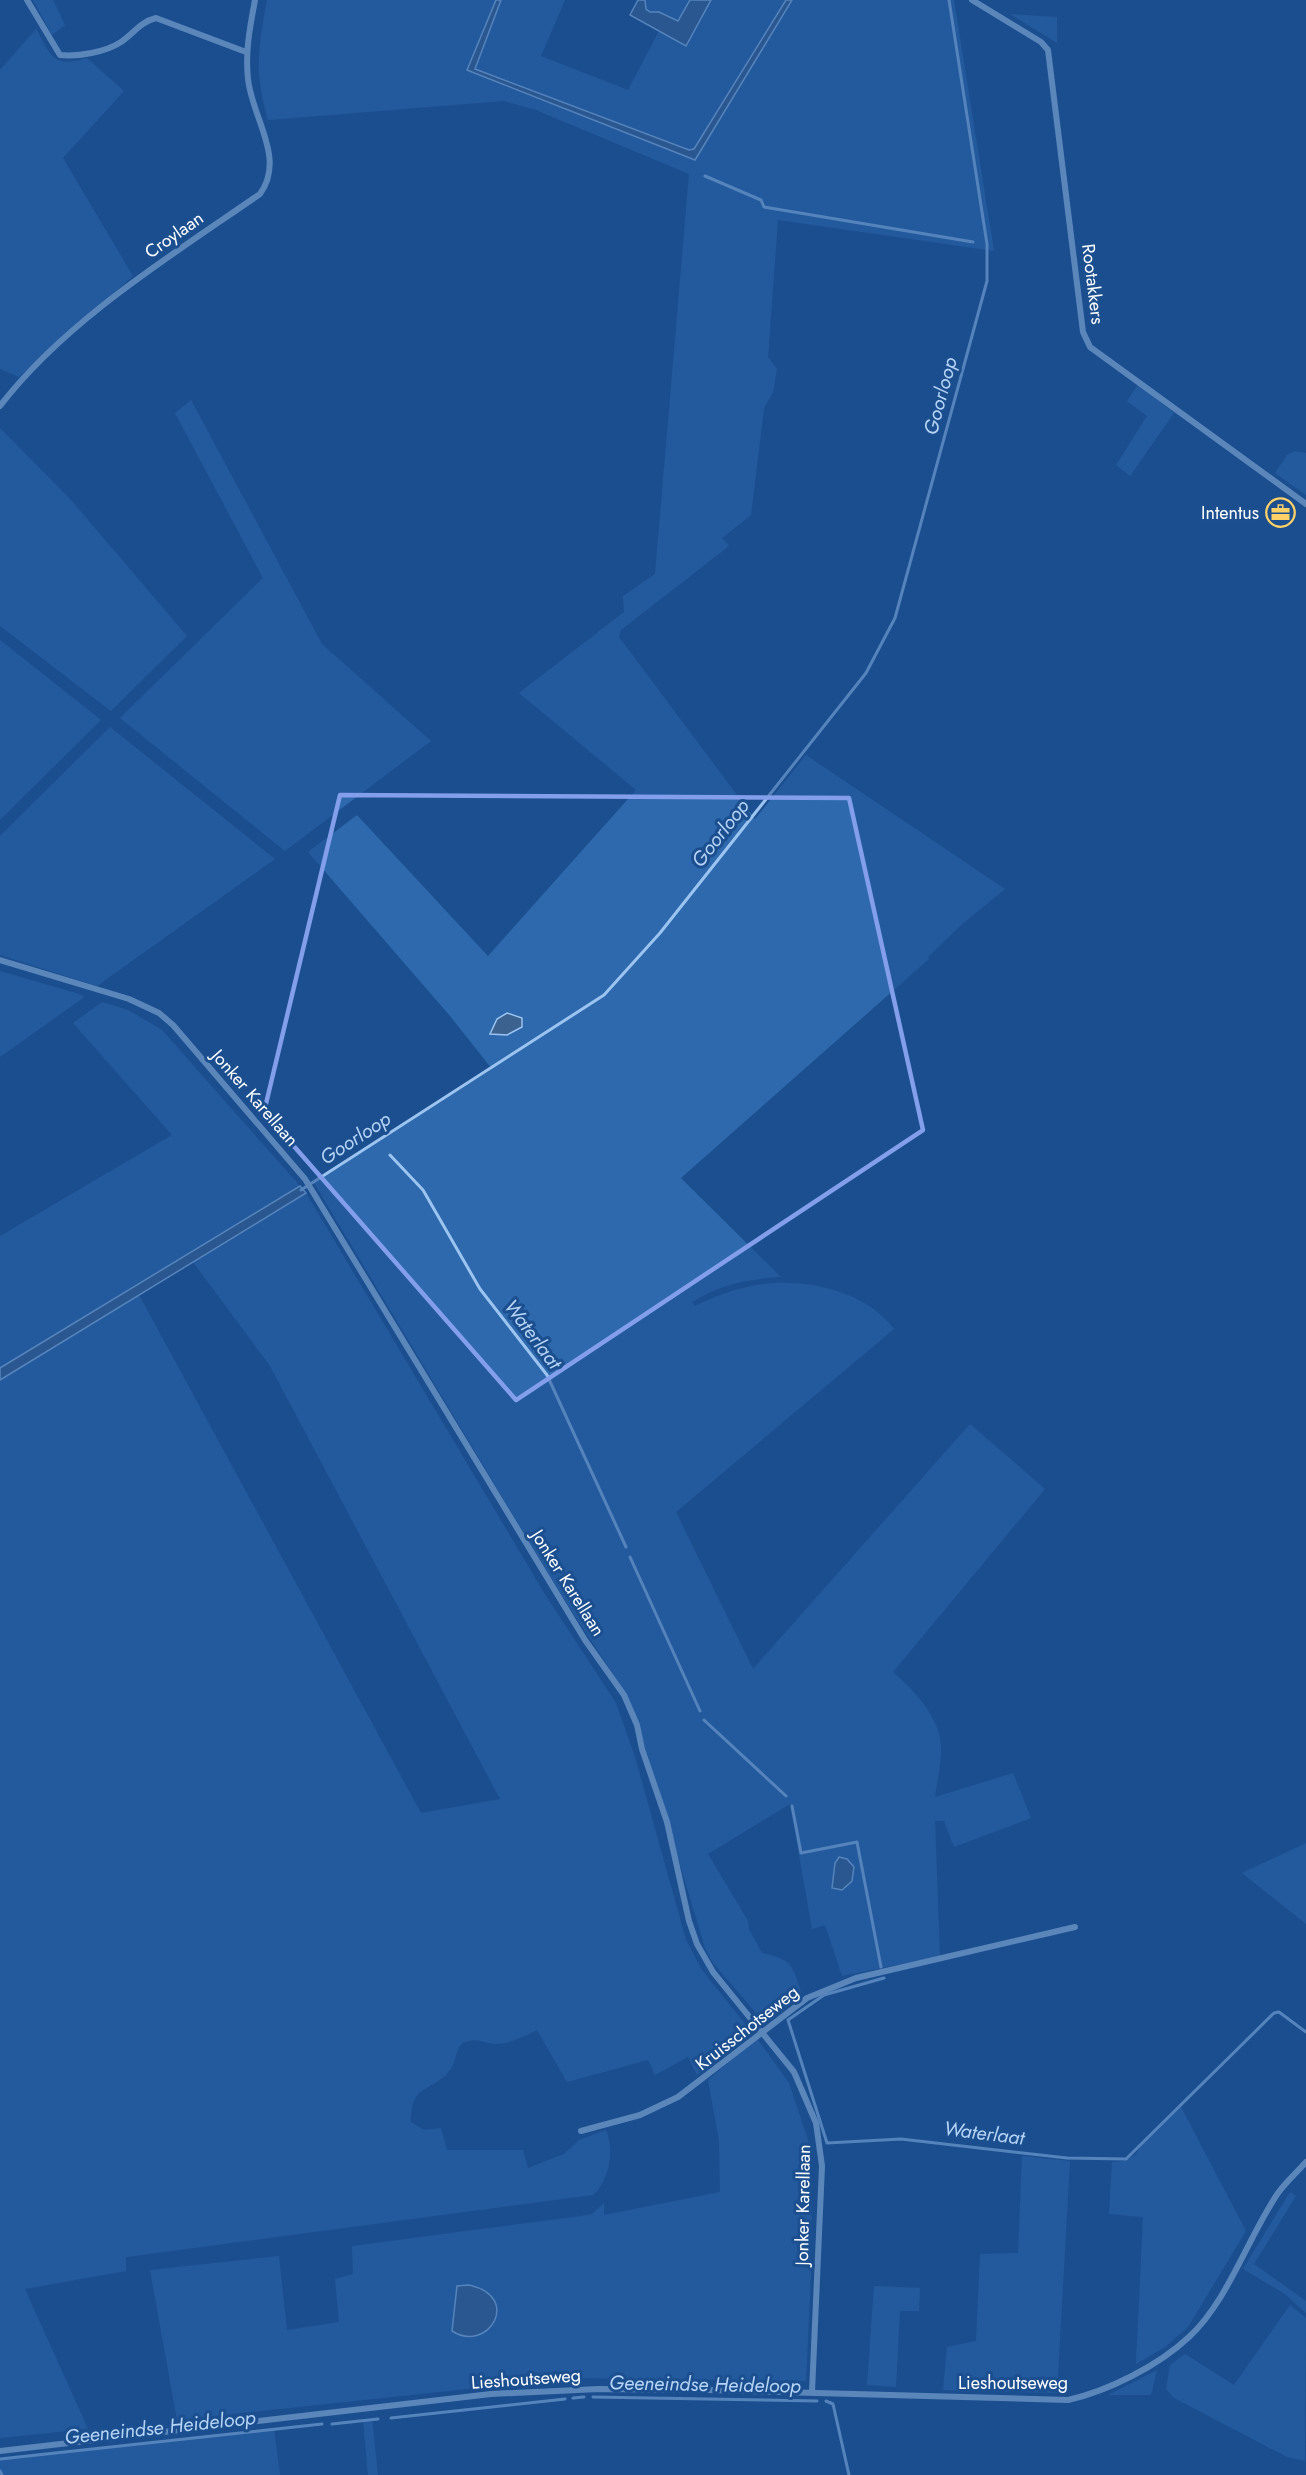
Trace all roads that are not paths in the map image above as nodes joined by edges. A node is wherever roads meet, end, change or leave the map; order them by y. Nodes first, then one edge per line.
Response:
1 (27, 0) edge
2 (255, 0) edge
3 (972, 0) edge
4 (246, 52) junction
5 (0, 406) edge
6 (1306, 504) edge
7 (0, 960) edge
8 (1075, 1927) dead end
9 (763, 2030) junction
10 (581, 2131) dead end
11 (1306, 2162) edge
12 (812, 2392) junction
13 (0, 2451) edge

1 - 4 street
2 - 4 street, Croylaan
3 - 6 street, Rootakkers
4 - 5 street, Croylaan
7 - 9 street, Jonker Karellaan
8 - 9 street, Kruisschotseweg
9 - 10 street, Kruisschotseweg
9 - 12 street, Jonker Karellaan
11 - 12 street, Lieshoutseweg
12 - 13 street, Lieshoutseweg

